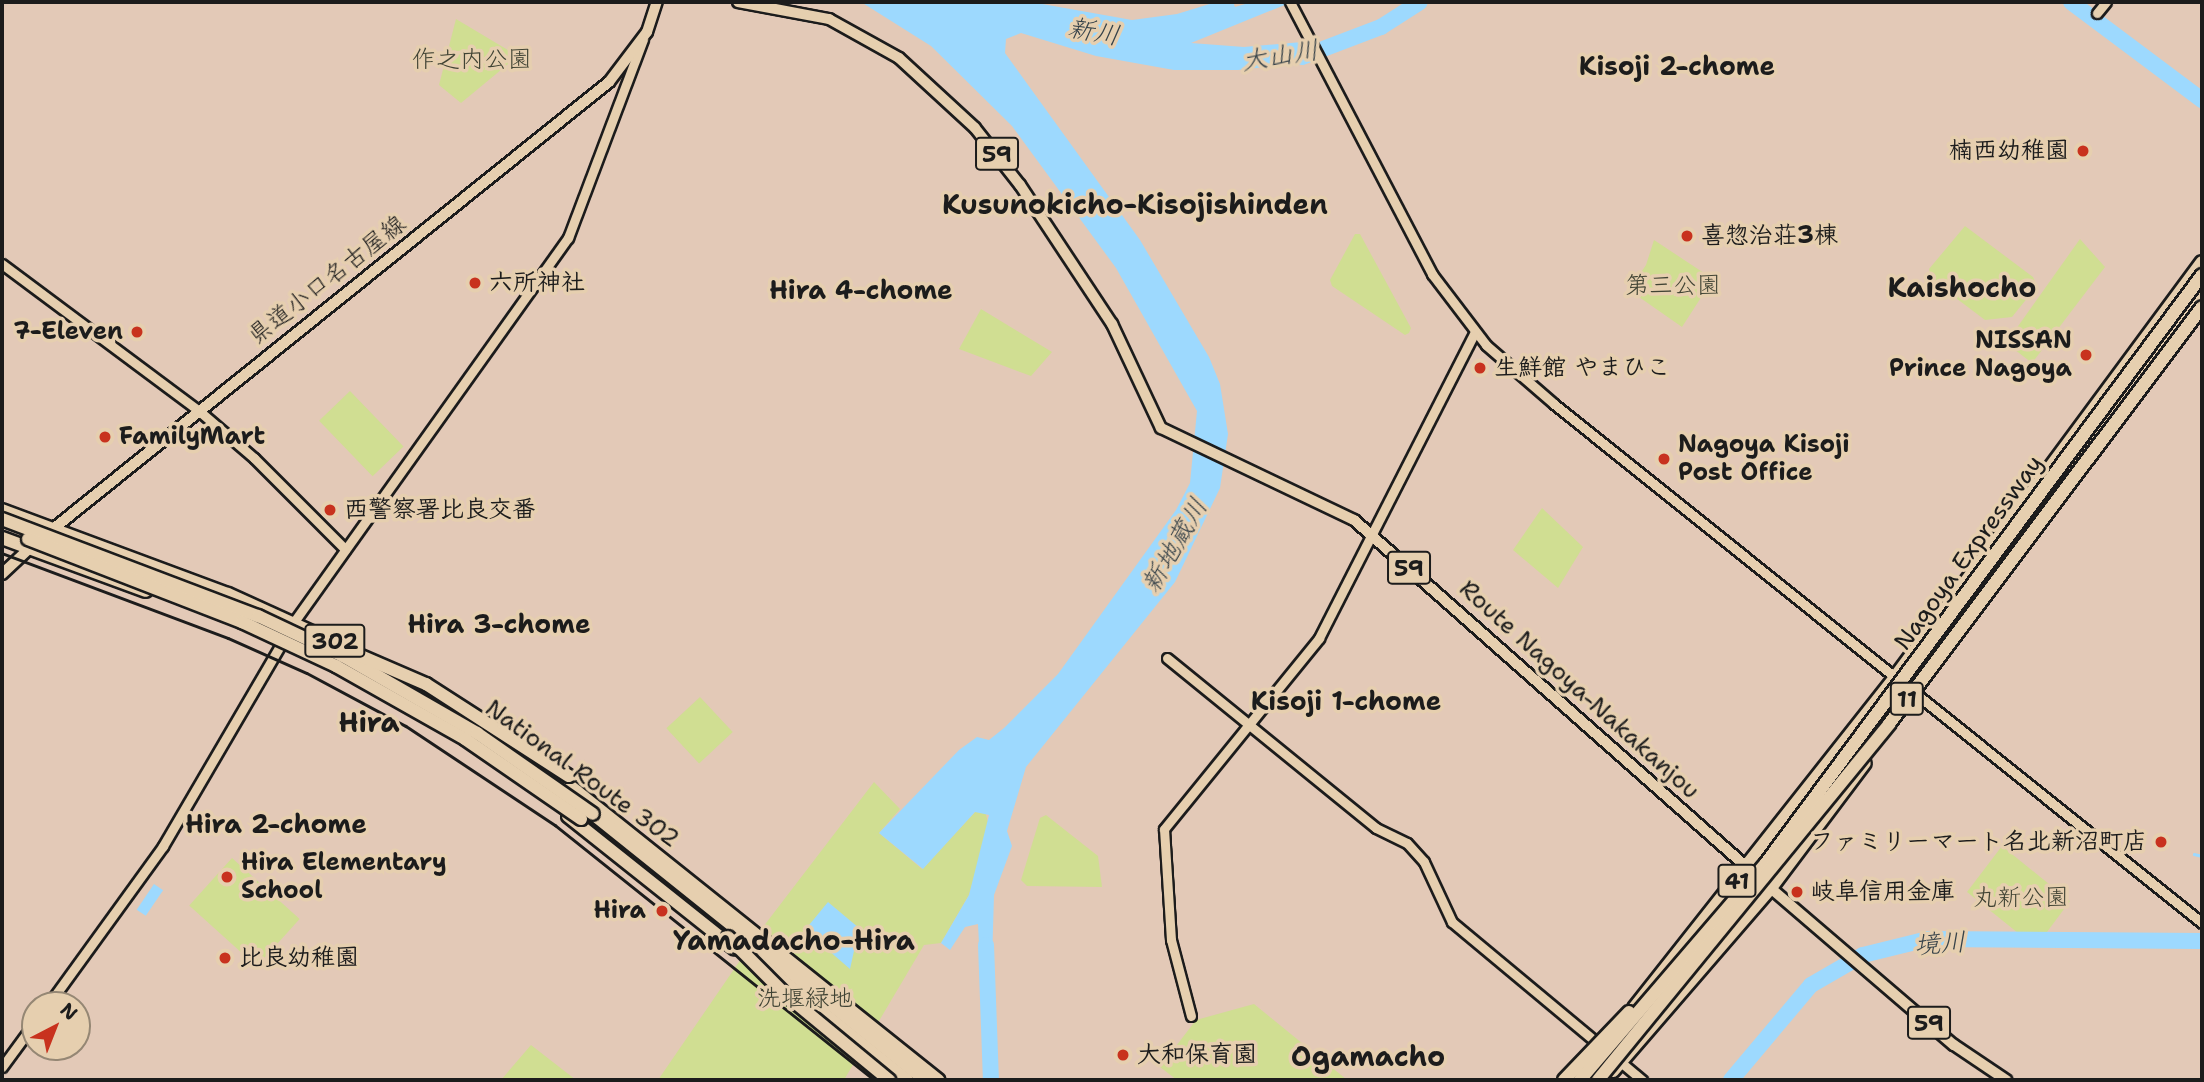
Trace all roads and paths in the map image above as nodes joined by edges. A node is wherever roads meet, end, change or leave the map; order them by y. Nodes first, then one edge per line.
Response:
1 (657, 2) edge
2 (738, 2) edge
3 (1290, 2) edge
4 (2106, 2) edge
5 (2096, 13) dead end
6 (646, 32) junction
7 (2202, 262) edge
8 (2, 264) edge
9 (2202, 273) edge
10 (2202, 295) edge
11 (2202, 307) edge
12 (2202, 315) edge
13 (1475, 332) junction
14 (2162, 360) junction
15 (198, 410) junction
16 (2, 510) edge
17 (2, 519) edge
18 (53, 528) junction
19 (2, 530) edge
20 (1371, 534) junction
21 (2, 538) edge
22 (30, 548) junction
23 (345, 549) junction
24 (2, 574) edge
25 (294, 622) junction
26 (302, 636) junction
27 (280, 645) junction
28 (1167, 658) dead end
29 (1895, 677) junction
30 (1917, 694) junction
31 (1248, 724) junction
32 (1866, 729) junction
33 (637, 833) junction
34 (1748, 868) junction
35 (1771, 888) junction
36 (2202, 923) edge
37 (728, 937) junction
38 (1696, 946) junction
39 (1682, 982) junction
40 (58, 991) edge
41 (1191, 1016) dead end
42 (21, 1041) edge
43 (1603, 1048) junction
44 (1620, 1062) junction
45 (2, 1067) edge
46 (889, 1080) edge
47 (897, 1080) edge
48 (907, 1080) edge
49 (925, 1080) edge
50 (939, 1080) edge
51 (1564, 1080) edge
52 (1573, 1080) edge
53 (1580, 1080) edge
54 (1598, 1080) edge
55 (1604, 1080) edge
56 (1610, 1080) edge
57 (1643, 1080) edge
58 (2006, 1080) edge

1 - 6 main road, 県道小口名古屋線
2 - 20 main road, Route Nagoya-Nakakanjou / 59
3 - 13 street
4 - 5 street
6 - 15 main road, 県道小口名古屋線
6 - 23 street
7 - 29 highway, 41
8 - 15 street
9 - 32 highway, Nagoya Expressway / 11, bridge
9 - 32 highway
10 - 14 highway
11 - 14 highway, Nagoya Expressway / 11, bridge
12 - 30 highway, 41
13 - 20 street
13 - 29 street
14 - 39 highway, Nagoya Expressway / 11, bridge
15 - 18 main road, 県道小口名古屋線
15 - 23 street
16 - 18 highway, National Route 302 / 302
17 - 26 highway, bridge
18 - 22 main road, 県道小口名古屋線
18 - 25 highway, National Route 302 / 302
19 - 37 highway, bridge
20 - 31 street
20 - 34 main road, Route Nagoya-Nakakanjou / 59
21 - 22 highway, National Route 302 / 302
22 - 24 main road, 県道小口名古屋線
22 - 27 highway, National Route 302 / 302
23 - 25 street
25 - 27 street
25 - 33 highway, National Route 302 / 302
26 - 33 highway, bridge
26 - 49 highway, bridge
27 - 40 street
27 - 47 highway, National Route 302 / 302, bridge
28 - 31 street
29 - 30 street
29 - 34 highway, 41
30 - 35 highway, 41
30 - 36 street
31 - 41 street
31 - 43 street
32 - 38 highway, Nagoya Expressway / 11, bridge
33 - 50 highway, National Route 302 / 302
34 - 35 main road, Route Nagoya-Nakakanjou / 59
34 - 43 highway, 41
35 - 44 highway, 41
35 - 58 main road, Route Nagoya-Nakakanjou / 59
37 - 46 highway, bridge
37 - 48 highway, bridge
38 - 51 highway, bridge
38 - 53 highway, Nagoya Expressway / 11, bridge
39 - 54 highway, Nagoya Expressway / 11, bridge
39 - 56 highway
42 - 45 street
43 - 44 street
43 - 52 highway, 41
44 - 55 highway, 41
44 - 57 street

